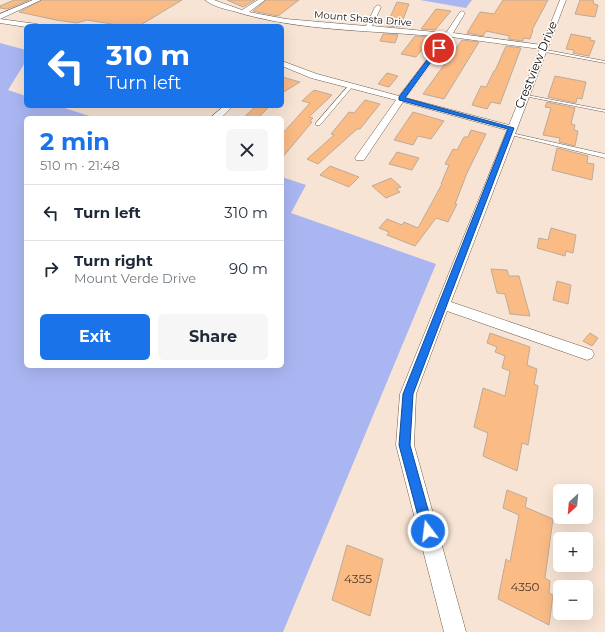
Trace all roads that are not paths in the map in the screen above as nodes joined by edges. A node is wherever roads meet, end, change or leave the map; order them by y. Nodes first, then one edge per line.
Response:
1 (38, 0) edge
2 (208, 0) edge
3 (262, 0) edge
4 (563, 0) edge
5 (378, 7) dead end
6 (244, 12) junction
7 (462, 13) dead end
8 (0, 17) edge
9 (0, 21) edge
10 (24, 24) edge
11 (368, 28) junction
12 (448, 36) junction
13 (542, 49) junction
14 (605, 62) edge
15 (284, 64) edge
16 (351, 86) junction
17 (524, 94) junction
18 (401, 99) junction
19 (227, 108) edge
20 (605, 111) edge
21 (217, 116) edge
22 (318, 124) dead end
23 (510, 131) junction
24 (605, 156) edge
25 (360, 158) dead end
26 (442, 304) junction
27 (587, 354) dead end
28 (455, 632) edge

1 - 8 street
2 - 6 street, Mount Shasta Drive
3 - 6 street
4 - 13 street, Crestview Drive
5 - 11 street
6 - 11 street, Mount Shasta Drive
7 - 12 street
9 - 10 street
11 - 12 street, Mount Shasta Drive
12 - 13 street, Mount Shasta Drive
12 - 18 street
13 - 14 lane
13 - 17 street, Crestview Drive
15 - 16 street
16 - 18 street
16 - 22 lane
17 - 20 lane
17 - 23 street, Crestview Drive
18 - 23 street
18 - 25 street
19 - 21 street
23 - 24 lane
23 - 26 street, Crestview Drive
26 - 27 street
26 - 28 street, Crestview Drive

